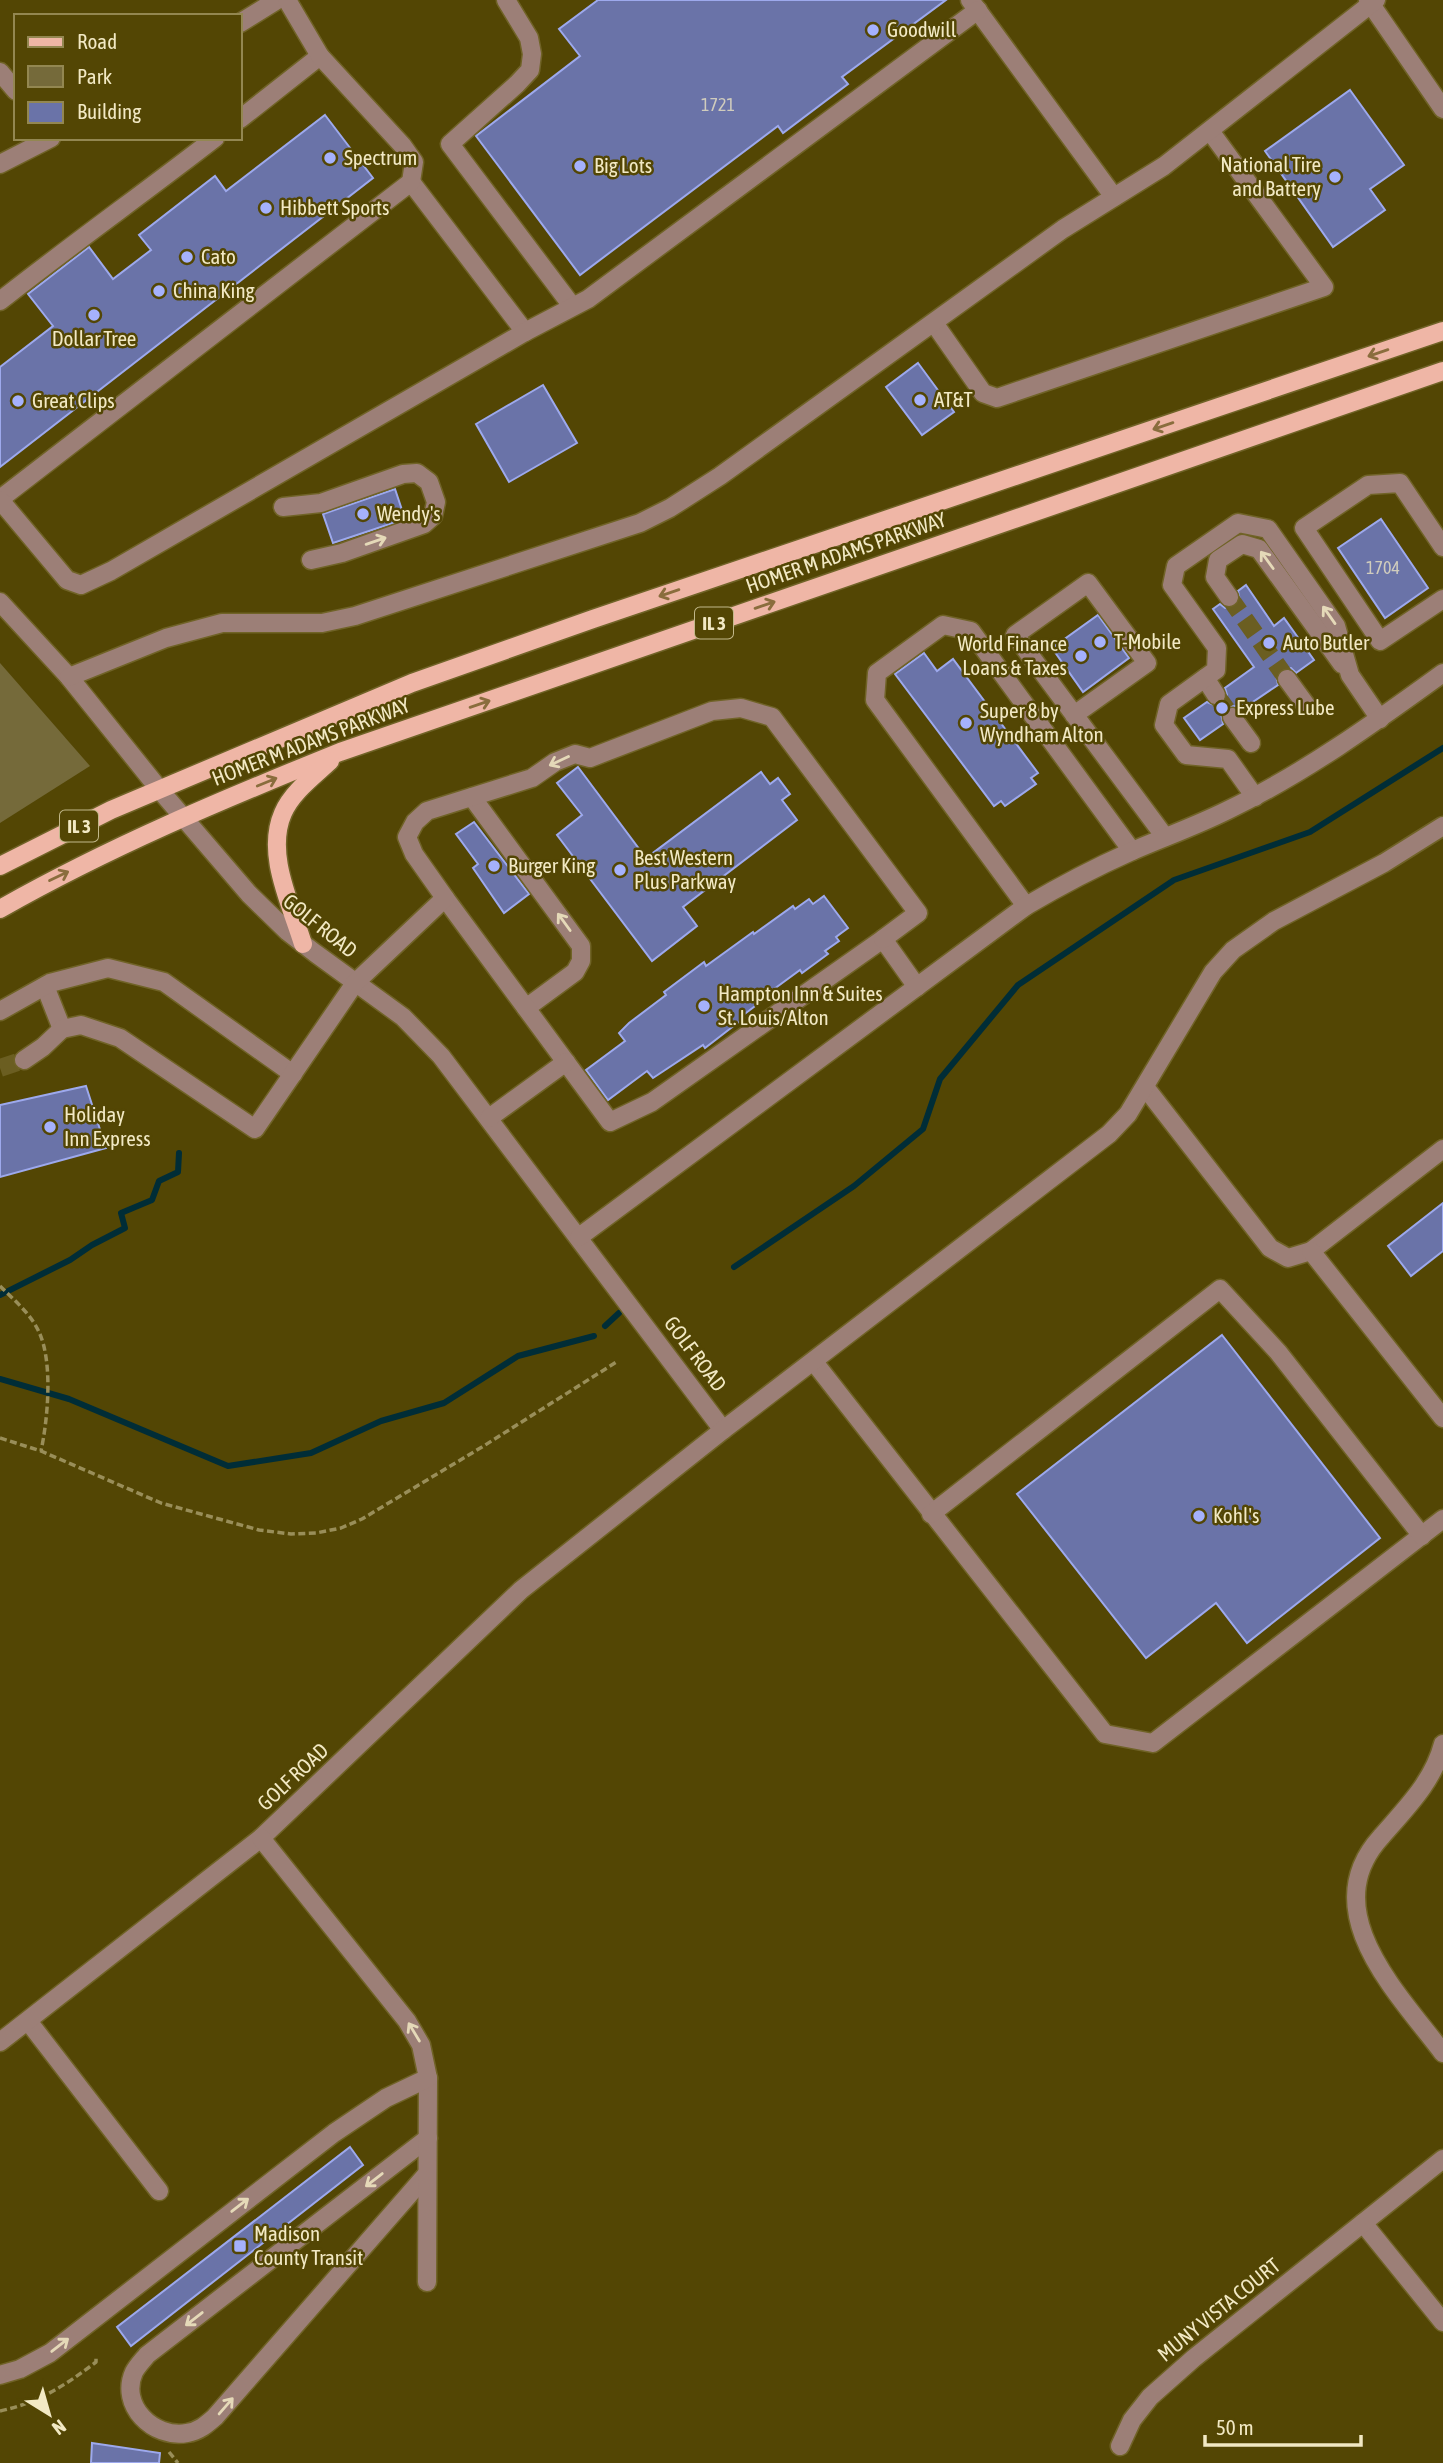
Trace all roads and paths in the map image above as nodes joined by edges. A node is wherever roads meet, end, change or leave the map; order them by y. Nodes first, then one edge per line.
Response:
1 (277, 0) edge
2 (287, 0) edge
3 (506, 0) edge
4 (1372, 1) edge
5 (974, 5) edge
6 (242, 22) edge
7 (320, 56) junction
8 (0, 72) edge
9 (14, 89) edge
10 (1443, 109) edge
11 (242, 117) edge
12 (1210, 131) junction
13 (47, 140) edge
14 (212, 140) edge
15 (0, 164) edge
16 (411, 182) junction
17 (1114, 197) junction
18 (0, 300) edge
19 (572, 306) junction
20 (934, 323) junction
21 (1443, 331) edge
22 (525, 332) junction
23 (1443, 371) edge
24 (0, 500) edge
25 (283, 507) dead end
26 (1443, 547) edge
27 (311, 560) dead end
28 (1229, 597) tunnel mouth
29 (1443, 599) edge
30 (0, 602) edge
31 (1443, 673) edge
32 (1350, 675) junction
33 (69, 677) junction
34 (1205, 678) junction
35 (1287, 679) tunnel mouth
36 (1216, 695) tunnel mouth
37 (1306, 705) dead end
38 (1074, 715) junction
39 (1232, 717) tunnel mouth
40 (1380, 719) junction
41 (1251, 743) dead end
42 (340, 752) junction
43 (159, 789) junction
44 (472, 797) junction
45 (1255, 797) junction
46 (182, 817) junction
47 (1443, 825) edge
48 (1165, 837) junction
49 (1132, 851) junction
50 (0, 866) edge
51 (445, 898) junction
52 (1026, 906) junction
53 (0, 909) edge
54 (883, 939) junction
55 (303, 944) junction
56 (355, 983) junction
57 (45, 986) junction
58 (917, 987) junction
59 (526, 1008) junction
60 (0, 1011) edge
61 (62, 1029) junction
62 (24, 1060) tunnel mouth
63 (566, 1062) junction
64 (293, 1074) junction
65 (1145, 1087) junction
66 (489, 1118) junction
67 (1443, 1149) edge
68 (579, 1237) junction
69 (1311, 1251) junction
70 (0, 1286) edge
71 (618, 1360) dead end
72 (814, 1362) junction
73 (1443, 1418) edge
74 (723, 1430) junction
75 (0, 1438) edge
76 (41, 1451) junction
77 (931, 1514) junction
78 (1443, 1519) edge
79 (1422, 1536) junction
80 (1443, 1744) edge
81 (261, 1838) junction
82 (28, 2021) junction
83 (0, 2042) edge
84 (1443, 2053) edge
85 (428, 2078) junction
86 (428, 2138) junction
87 (1443, 2159) edge
88 (427, 2174) junction
89 (159, 2191) dead end
90 (1363, 2222) junction
91 (427, 2282) dead end
92 (1443, 2322) edge
93 (96, 2357) dead end
94 (0, 2375) edge
95 (0, 2411) edge
96 (1120, 2446) dead end
97 (169, 2452) dead end
98 (178, 2463) edge

1 - 6 street
2 - 7 street
3 - 19 street
4 - 10 street
4 - 12 street
5 - 17 street
5 - 19 street
7 - 11 street
7 - 16 street
8 - 9 street
12 - 17 street
12 - 20 street
13 - 15 street
14 - 18 street
16 - 22 street
16 - 24 street
17 - 20 street
19 - 22 street
20 - 33 street
21 -> 43 main road, HOMER M ADAMS PARKWAY / IL 3
22 - 24 street
42 -> 23 main road, HOMER M ADAMS PARKWAY / IL 3
27 -> 25 street
26 - 29 street
32 -> 28 street
30 - 33 street, GOLF ROAD
31 - 40 street
32 -> 34 street
32 - 40 street
33 - 43 street, GOLF ROAD
34 - 36 street
34 - 45 street
35 - 37 street
38 - 38 street
38 - 48 street
39 - 41 street
40 - 45 street
46 -> 42 main road, HOMER M ADAMS PARKWAY / IL 3
42 - 55 main road
43 - 46 street, GOLF ROAD
43 - 50 main road, HOMER M ADAMS PARKWAY / IL 3
44 - 51 street
54 -> 44 street
59 -> 44 street
45 - 48 street
53 -> 46 main road, HOMER M ADAMS PARKWAY / IL 3
46 - 55 street, GOLF ROAD
47 - 65 street
48 - 49 street
49 - 52 street
49 - 52 street
51 - 56 street
51 - 59 street
52 - 58 street
54 - 58 street
54 - 63 street
55 - 56 street, GOLF ROAD
56 - 64 street
56 - 66 street, GOLF ROAD
57 - 60 street
57 - 61 street
57 - 64 street
58 - 68 street
59 - 63 street
61 - 62 street
61 - 64 street
63 - 66 street
65 - 69 street
65 - 72 street
66 - 68 street, GOLF ROAD
67 - 69 street
68 - 74 street, GOLF ROAD
69 - 73 street
70 - 76 path
71 - 76 path
72 - 74 street
72 - 77 street
74 - 81 street, GOLF ROAD
75 - 76 path
77 - 79 street
77 - 79 street
78 - 79 street
80 - 84 street
81 - 82 street, GOLF ROAD
85 -> 81 street
82 - 83 street, GOLF ROAD
82 - 89 street
85 - 86 street
94 -> 85 street
86 - 88 street
86 -> 88 street
87 - 90 street, MUNY VISTA COURT
88 - 91 street
90 - 92 street
90 - 96 street, MUNY VISTA COURT
93 - 95 path
97 - 98 path

